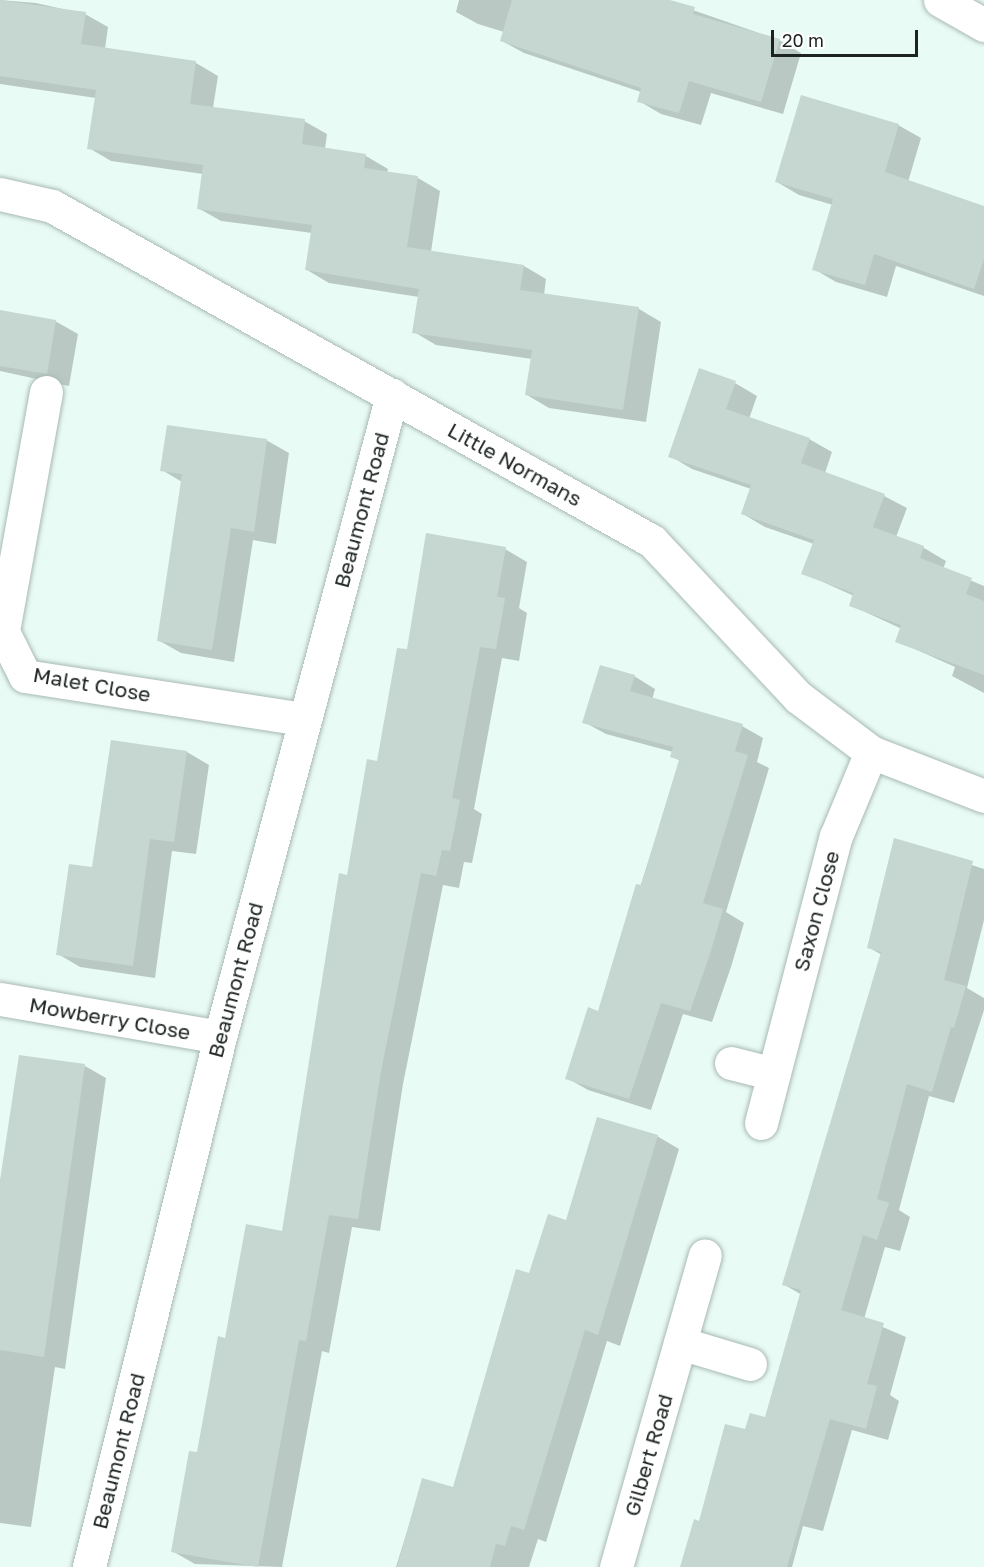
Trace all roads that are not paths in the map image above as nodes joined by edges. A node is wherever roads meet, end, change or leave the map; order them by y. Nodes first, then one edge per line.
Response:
1 (940, 0) edge
2 (984, 25) edge
3 (0, 194) edge
4 (46, 392) dead end
5 (392, 395) junction
6 (304, 719) junction
7 (871, 752) junction
8 (984, 796) edge
9 (0, 999) edge
10 (220, 1036) junction
11 (731, 1063) dead end
12 (774, 1074) junction
13 (761, 1124) dead end
14 (705, 1255) dead end
15 (680, 1344) junction
16 (750, 1364) dead end
17 (89, 1567) edge
18 (616, 1567) edge

1 - 2 street
3 - 5 street, Little Normans
4 - 6 street, Malet Close
5 - 6 street, Beaumont Road
5 - 7 street, Little Normans
6 - 10 street, Beaumont Road
7 - 8 street, Little Normans
7 - 12 street, Saxon Close
9 - 10 street, Mowberry Close
10 - 17 street, Beaumont Road
11 - 12 street
12 - 13 street, Saxon Close
14 - 15 street, Gilbert Road
15 - 16 street
15 - 18 street, Gilbert Road

